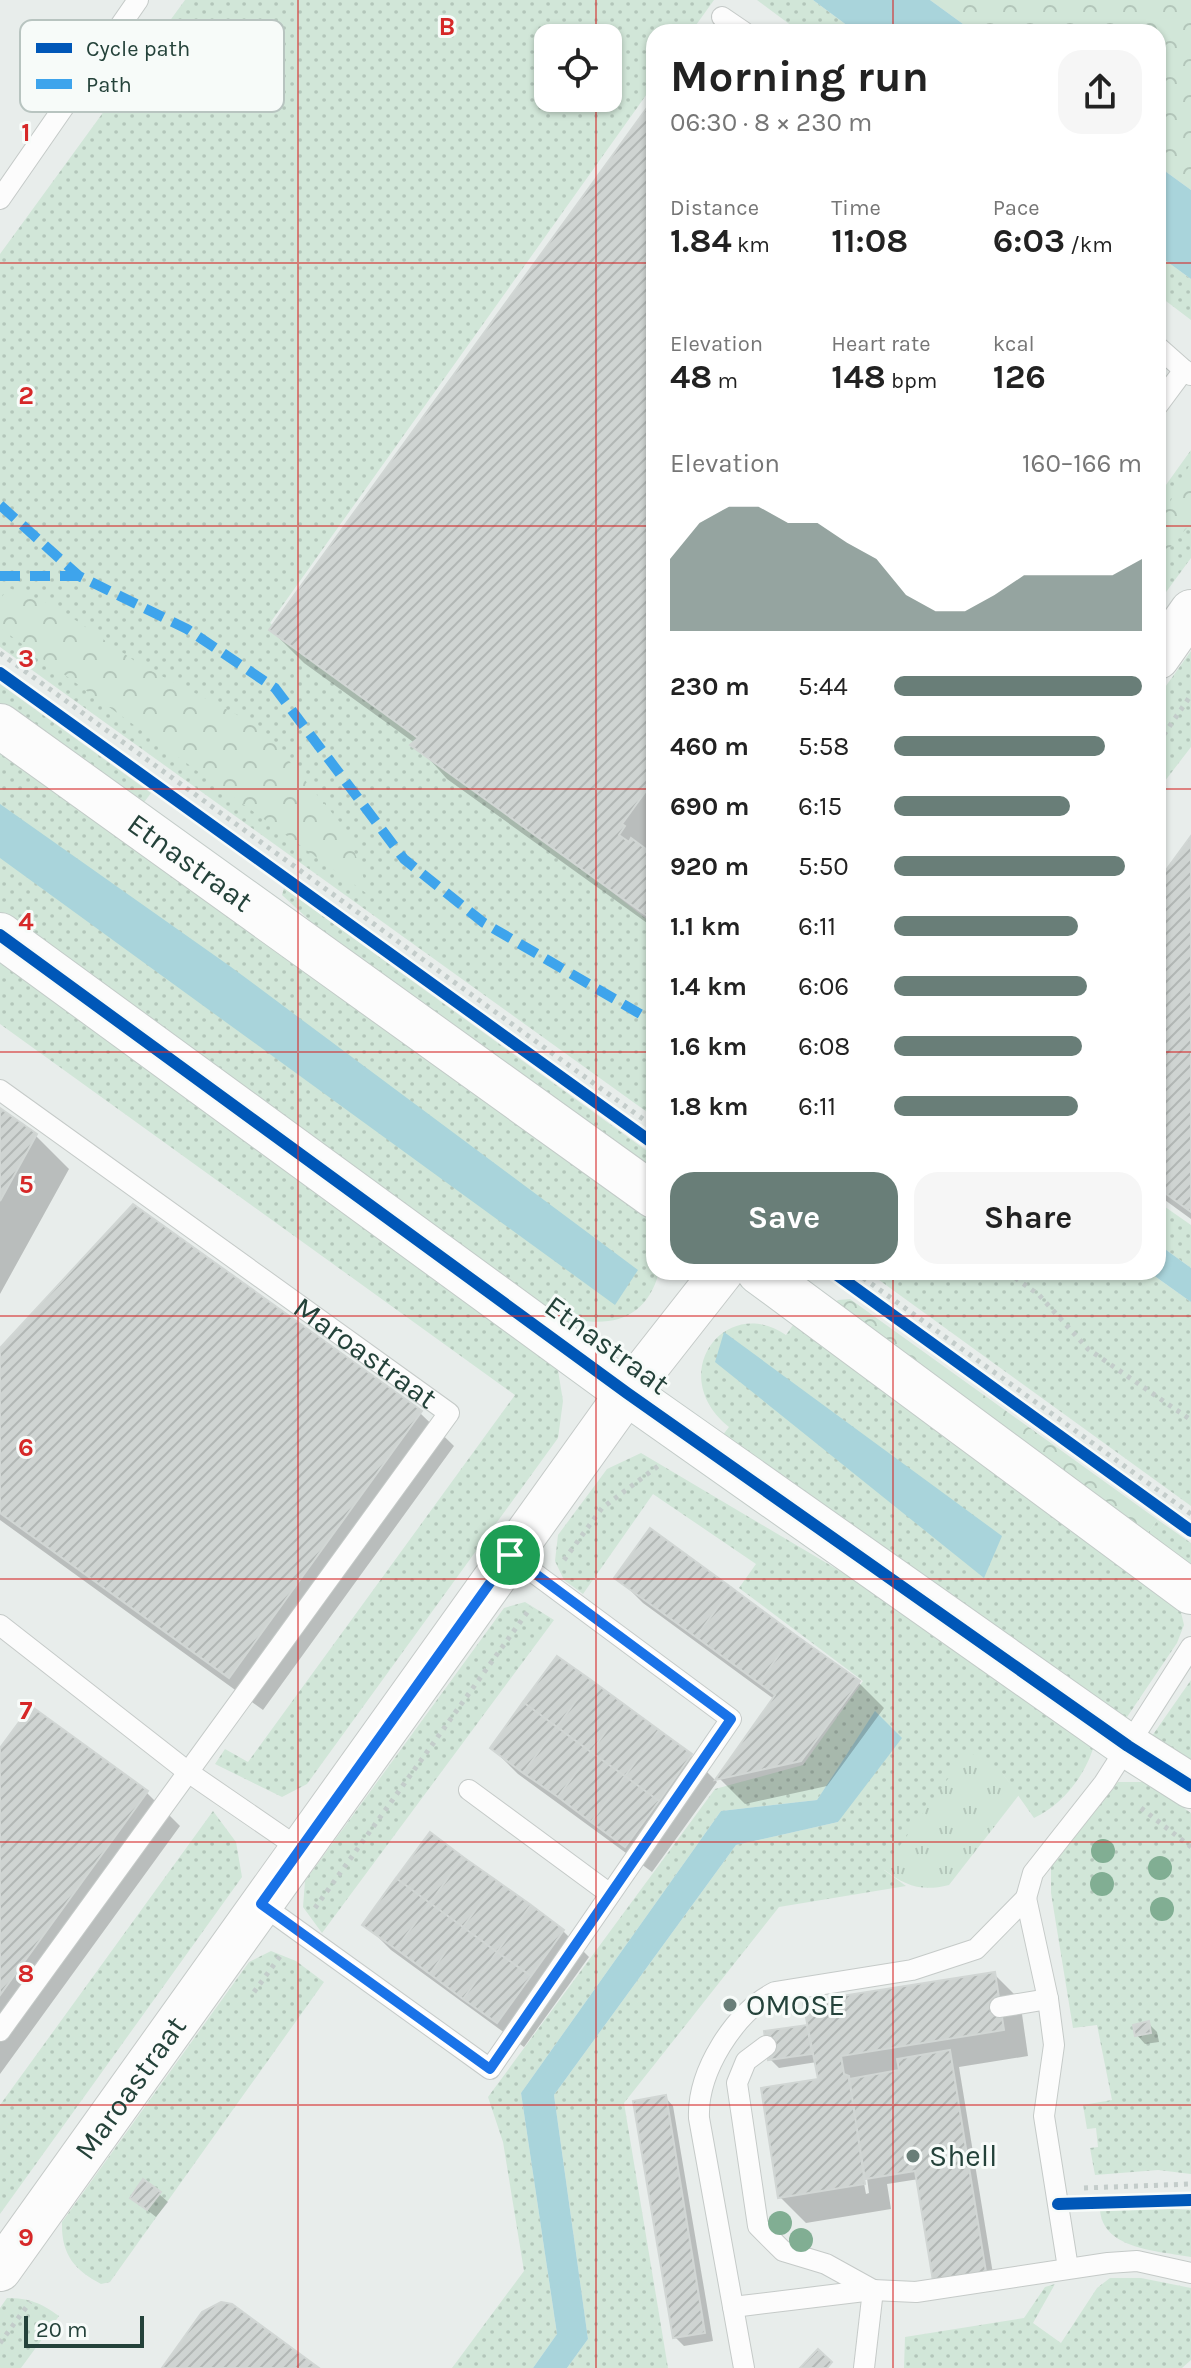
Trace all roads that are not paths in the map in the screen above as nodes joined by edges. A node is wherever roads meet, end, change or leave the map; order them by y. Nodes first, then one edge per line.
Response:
1 (138, 0) edge
2 (722, 17) dead end
3 (124, 20) edge
4 (732, 24) edge
5 (60, 112) edge
6 (0, 199) edge
7 (1166, 354) edge
8 (1187, 372) edge
9 (1166, 396) edge
10 (1191, 611) edge
11 (1166, 647) edge
12 (0, 726) edge
13 (0, 935) edge
14 (0, 1090) edge
15 (646, 1190) edge
16 (716, 1280) edge
17 (770, 1280) edge
18 (627, 1393) junction
19 (510, 1555) junction
20 (1191, 1592) edge
21 (0, 1625) edge
22 (1191, 1647) edge
23 (1128, 1746) junction
24 (188, 1772) junction
25 (1191, 1786) edge
26 (469, 1790) dead end
27 (300, 1849) junction
28 (610, 1894) junction
29 (1026, 1898) junction
30 (261, 1904) junction
31 (1048, 1999) junction
32 (1000, 2007) dead end
33 (0, 2031) edge
34 (766, 2046) dead end
35 (1068, 2268) junction
36 (0, 2270) edge
37 (1191, 2273) edge
38 (873, 2290) junction
39 (733, 2307) junction
40 (744, 2368) edge
41 (864, 2368) edge

1 - 3 lane
2 - 4 lane
5 - 6 lane
7 - 8 lane
8 - 9 lane
10 - 11 street
12 - 15 street, Etnastraat
13 - 18 street, Etnastraat
14 - 24 lane, Maroastraat
16 - 18 street, Maroastraat
17 - 20 street
18 - 19 street, Maroastraat
18 - 23 street, Etnastraat
19 - 27 street, Maroastraat
19 - 28 lane
21 - 24 lane
22 - 23 lane
23 - 25 street, Etnastraat
23 - 29 lane
24 - 27 lane
24 - 33 lane, Maroastraat
26 - 28 lane
27 - 30 street, Maroastraat
28 - 30 lane
29 - 31 lane
29 - 39 lane
30 - 36 street, Maroastraat
31 - 32 lane
31 - 35 lane
34 - 38 lane
35 - 37 lane
35 - 38 lane
38 - 39 lane
38 - 41 lane
39 - 40 lane

